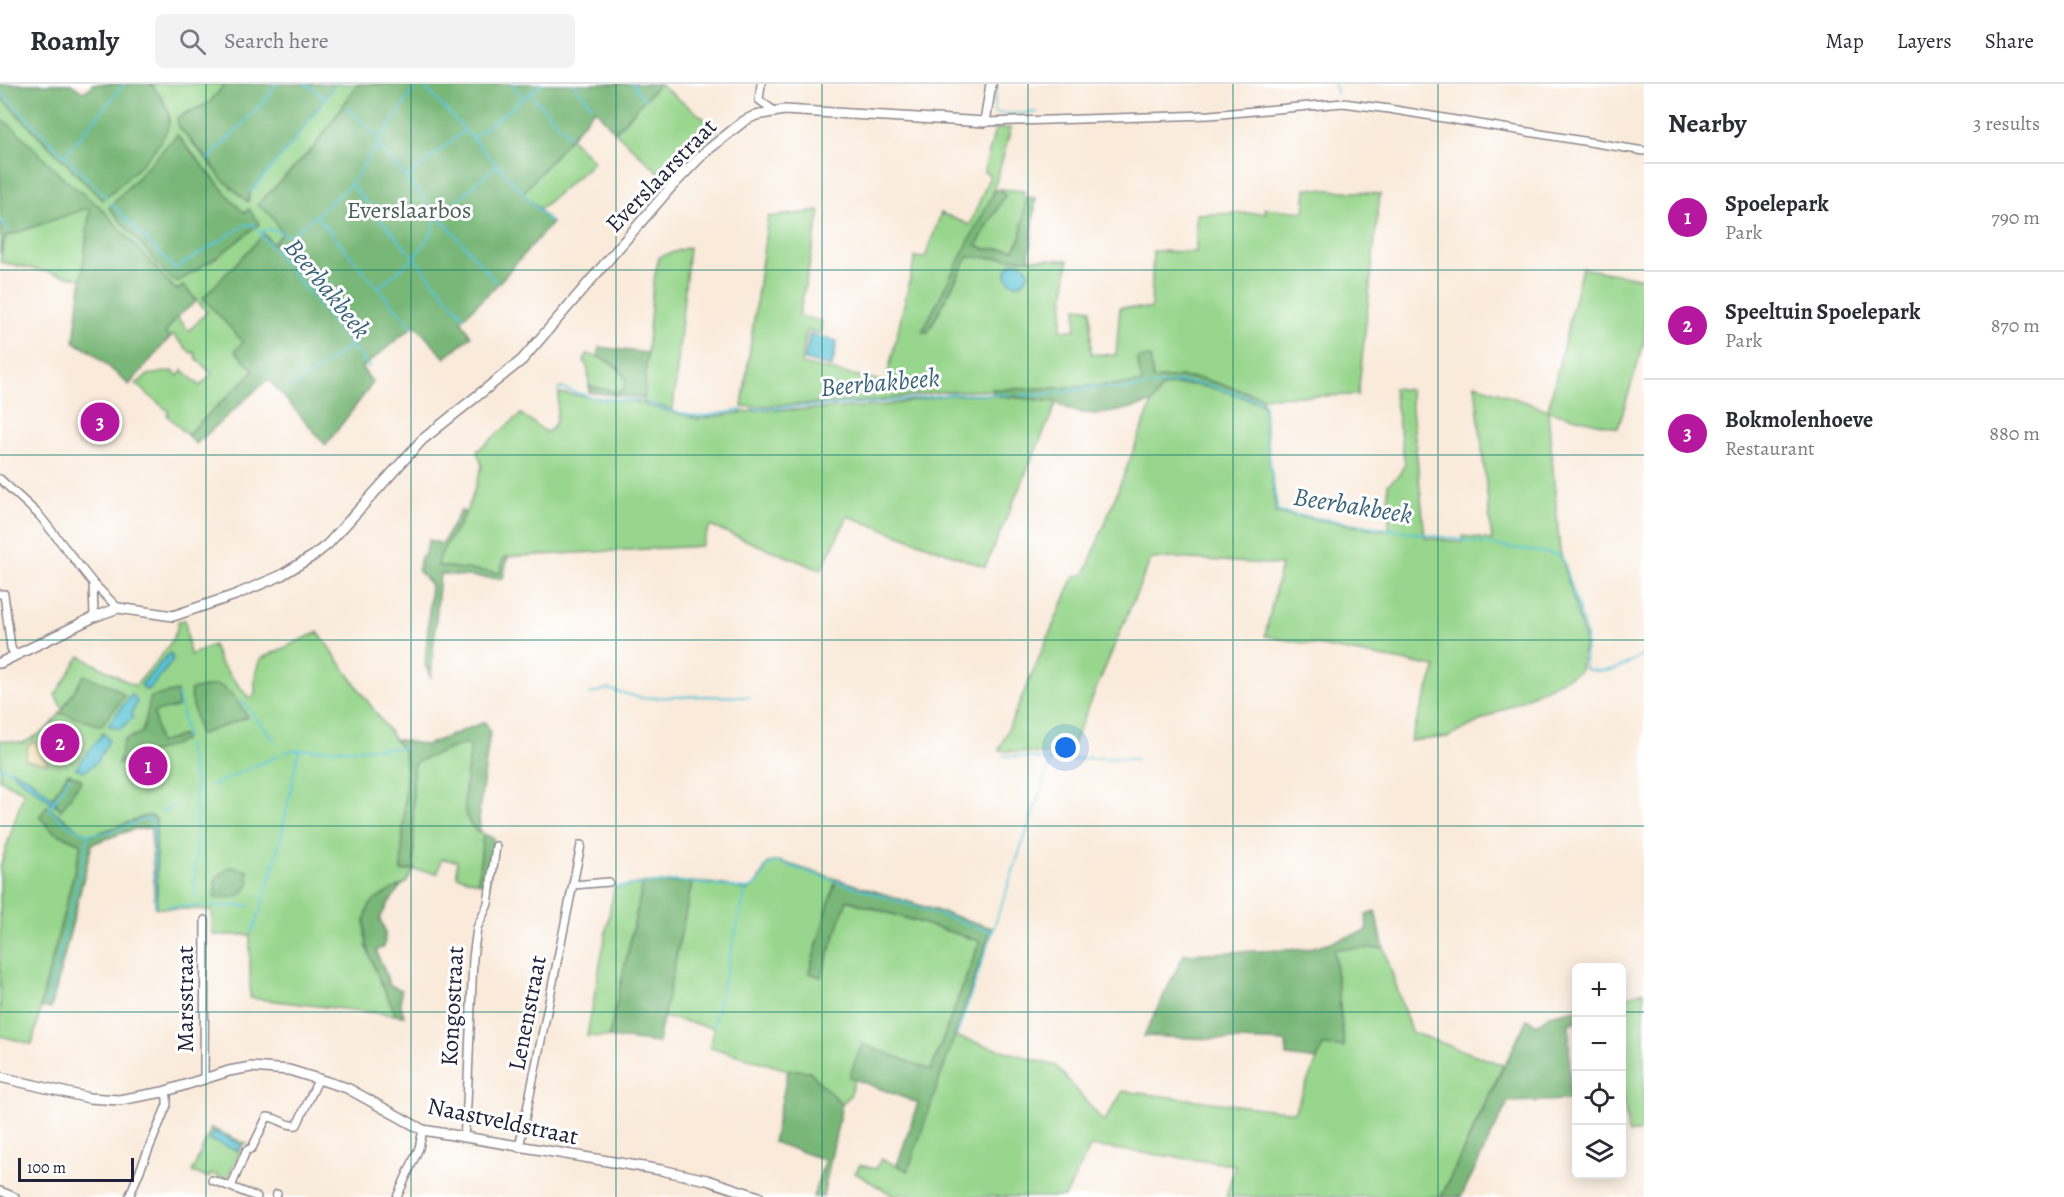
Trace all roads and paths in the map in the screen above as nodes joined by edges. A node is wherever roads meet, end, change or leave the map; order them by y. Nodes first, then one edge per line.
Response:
1 (761, 84) edge
2 (991, 84) edge
3 (759, 100) junction
4 (773, 110) junction
5 (756, 115) junction
6 (985, 122) junction
7 (1644, 152) edge
8 (0, 479) edge
9 (93, 583) junction
10 (0, 594) edge
11 (118, 608) junction
12 (94, 617) junction
13 (15, 655) junction
14 (0, 663) edge
15 (581, 845) dead end
16 (496, 846) dead end
17 (609, 882) dead end
18 (573, 885) junction
19 (205, 920) dead end
20 (0, 1077) edge
21 (204, 1078) junction
22 (319, 1078) junction
23 (163, 1092) junction
24 (423, 1130) junction
25 (464, 1136) junction
26 (519, 1148) junction
27 (212, 1180) dead end
28 (231, 1187) junction
29 (0, 1191) edge
30 (15, 1197) edge
31 (129, 1197) edge
32 (257, 1197) edge
33 (397, 1197) edge
34 (759, 1197) edge

1 - 3 street
2 - 6 street
3 - 4 street
3 - 5 street
4 - 5 street, Everslaarstraat
4 - 6 street, Everslaarstraat
5 - 11 street, Everslaarstraat
6 - 7 street, Everslaarstraat
8 - 9 street
9 - 11 street
9 - 12 street
10 - 13 street
11 - 12 street
12 - 13 street
13 - 14 street
15 - 18 street, Lenenstraat
16 - 25 street, Kongostraat
17 - 18 street
18 - 26 street, Lenenstraat
19 - 21 street, Marsstraat
20 - 23 street, Naastveldstraat
21 - 22 street, Naastveldstraat
21 - 23 street, Naastveldstraat
22 - 24 street, Naastveldstraat
22 - 28 street
23 - 31 street
24 - 25 street, Naastveldstraat
24 - 33 street
25 - 26 street, Naastveldstraat
26 - 34 street, Naastveldstraat
27 - 28 street
28 - 32 street
29 - 30 street

